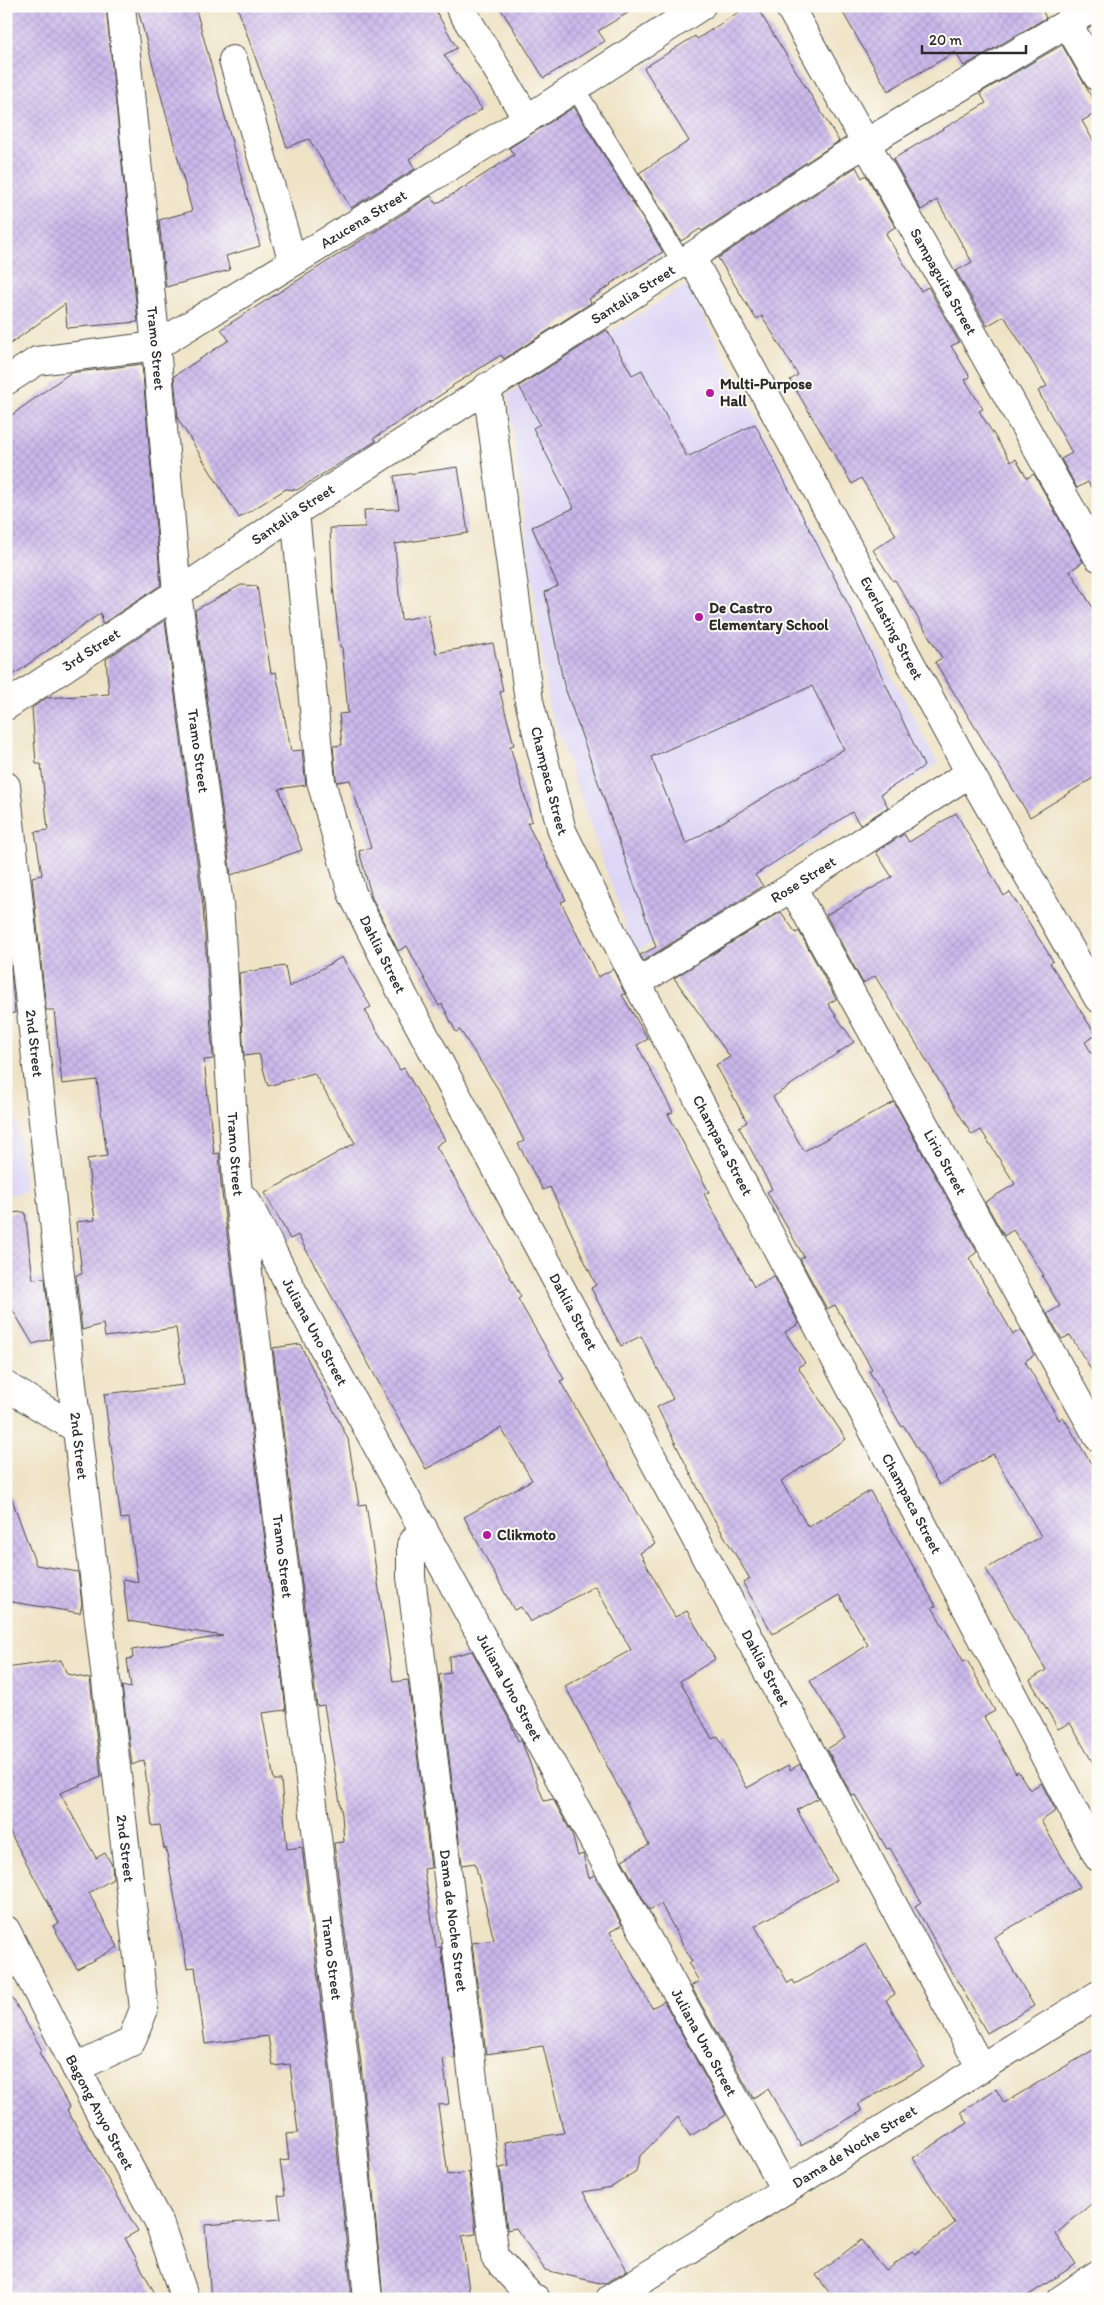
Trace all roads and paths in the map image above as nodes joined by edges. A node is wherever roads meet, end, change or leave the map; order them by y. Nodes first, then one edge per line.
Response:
1 (121, 6) edge
2 (459, 6) edge
3 (701, 6) edge
4 (789, 6) edge
5 (1096, 6) edge
6 (1068, 24) junction
7 (233, 60) dead end
8 (1098, 76) edge
9 (575, 88) junction
10 (526, 119) junction
11 (866, 142) junction
12 (687, 260) junction
13 (293, 262) junction
14 (156, 346) junction
15 (6, 381) edge
16 (487, 387) junction
17 (295, 512) junction
18 (1098, 557) edge
19 (177, 593) junction
20 (6, 706) edge
21 (970, 773) junction
22 (6, 786) edge
23 (792, 887) junction
24 (637, 983) junction
25 (1098, 998) edge
26 (237, 1183) junction
27 (6, 1386) edge
28 (77, 1429) junction
29 (1098, 1437) edge
30 (423, 1528) junction
31 (1098, 1857) edge
32 (6, 1930) edge
33 (1098, 1995) edge
34 (76, 2068) junction
35 (981, 2068) junction
36 (785, 2190) junction
37 (1098, 2274) edge
38 (185, 2299) edge
39 (368, 2299) edge
40 (536, 2299) edge
41 (610, 2299) edge
42 (1062, 2299) edge

1 - 14 street, Tramo Street
2 - 10 street
3 - 9 street, Azucena Street
4 - 11 street, Sampaguita Street
5 - 6 street, Santalia Street
6 - 8 street
6 - 11 street, Santalia Street
7 - 13 street
9 - 10 street, Azucena Street
9 - 12 lane
10 - 13 street, Azucena Street
11 - 12 street, Santalia Street
11 - 18 street, Sampaguita Street
12 - 16 street, Santalia Street
12 - 21 street, Everlasting Street
13 - 14 street, Azucena Street
14 - 15 street, Azucena Street
14 - 19 street, Tramo Street
16 - 17 street, Santalia Street
16 - 24 street, Champaca Street
17 - 19 street, Santalia Street
17 - 35 street, Dahlia Street
19 - 20 street, 3rd Street
19 - 26 street, Tramo Street
21 - 23 street, Rose Street
21 - 25 street, Everlasting Street
22 - 28 street, 2nd Street
23 - 24 street, Rose Street
23 - 29 street, Lirio Street
24 - 31 street, Champaca Street
26 - 30 street, Juliana Uno Street
26 - 39 street, Tramo Street
27 - 28 street
28 - 34 street, 2nd Street
30 - 36 street, Juliana Uno Street
30 - 40 street, Dama de Noche Street
32 - 34 street, Bagong Anyo Street
33 - 35 street, Dama de Noche Street
34 - 38 street, Bagong Anyo Street
35 - 36 street, Dama de Noche Street
36 - 41 street, Dama de Noche Street
37 - 42 street

